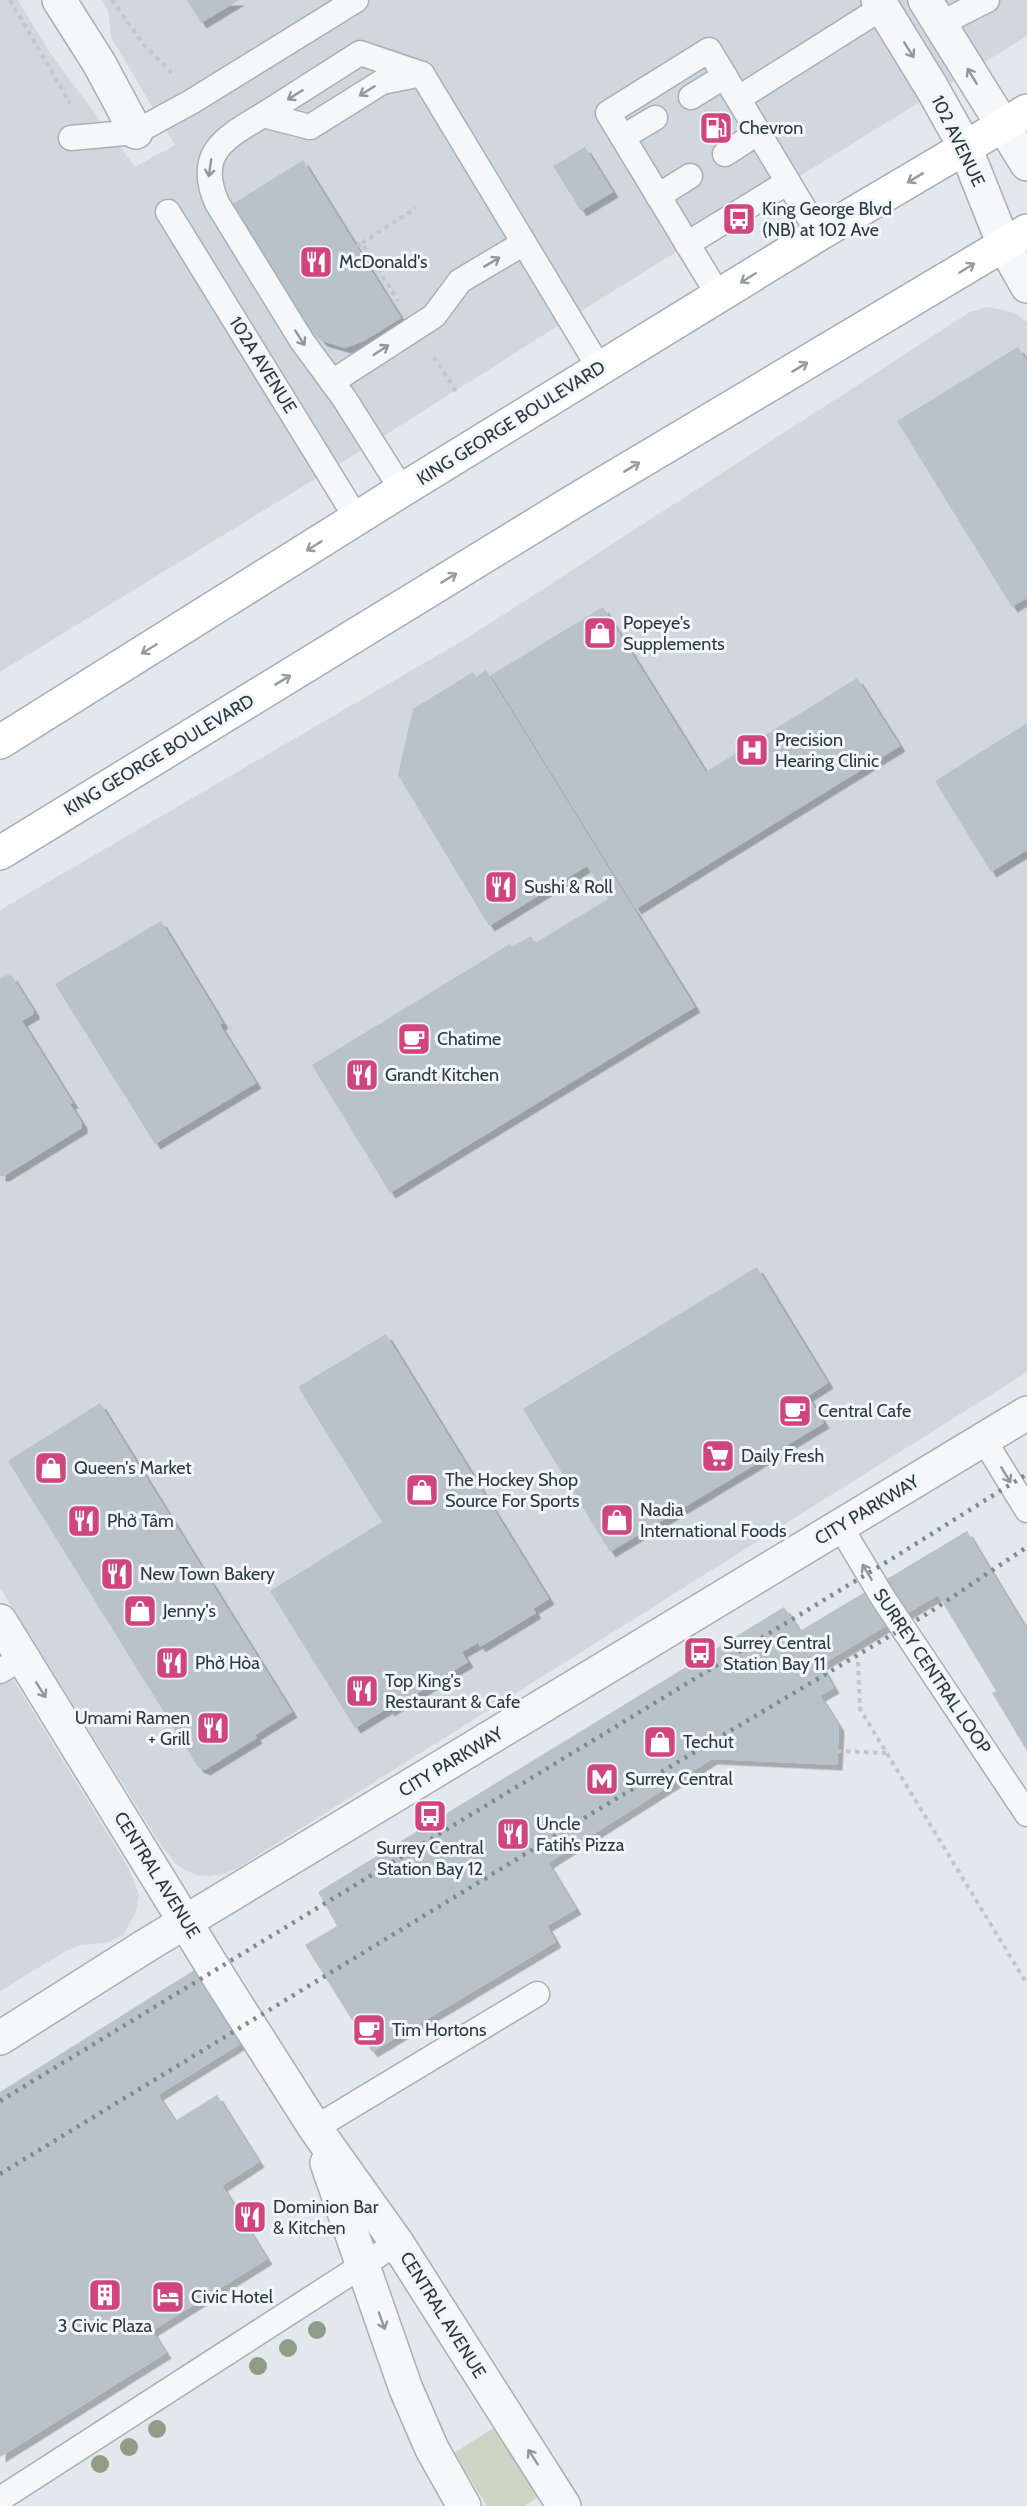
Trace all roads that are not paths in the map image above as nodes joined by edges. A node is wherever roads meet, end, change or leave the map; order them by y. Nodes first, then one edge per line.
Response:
1 (59, 0) edge
2 (356, 0) edge
3 (987, 0) edge
4 (881, 4) edge
5 (933, 12) edge
6 (422, 74) junction
7 (725, 76) junction
8 (691, 97) dead end
9 (739, 98) junction
10 (263, 115) junction
11 (655, 118) dead end
12 (1015, 118) edge
13 (136, 132) junction
14 (759, 132) junction
15 (80, 137) road end
16 (623, 137) junction
17 (965, 147) junction
18 (725, 154) dead end
19 (1027, 165) edge
20 (690, 176) dead end
21 (788, 182) junction
22 (658, 196) junction
23 (168, 212) dead end
24 (819, 234) junction
25 (1016, 238) edge
26 (524, 243) junction
27 (687, 244) junction
28 (1027, 286) edge
29 (719, 296) junction
30 (600, 369) junction
31 (332, 381) junction
32 (402, 490) junction
33 (357, 519) junction
34 (0, 742) edge
35 (0, 853) edge
36 (1027, 1413) edge
37 (984, 1440) junction
38 (1027, 1510) edge
39 (840, 1526) junction
40 (0, 1622) edge
41 (11, 1664) edge
42 (1027, 1814) edge
43 (186, 1922) junction
44 (537, 1994) dead end
45 (0, 2038) edge
46 (315, 2128) junction
47 (397, 2242) junction
48 (362, 2266) junction
49 (0, 2499) edge
50 (464, 2506) edge
51 (564, 2506) edge

1 - 13 street
2 - 13 lane
3 - 5 lane
4 - 9 lane
4 -> 17 street, 102 AVENUE
12 -> 5 street
6 -> 10 lane
6 -> 10 lane
6 - 26 lane
7 - 8 lane
7 - 9 lane
7 - 16 lane
9 - 14 lane
10 -> 31 lane
11 - 16 lane
12 - 17 main road, KING GEORGE BOULEVARD
12 - 19 street
13 - 15 lane
14 - 18 lane
14 - 21 lane
16 - 22 lane
17 -> 24 main road, KING GEORGE BOULEVARD
17 - 25 street, 102 AVENUE
20 - 22 lane
21 - 24 lane
21 - 27 lane
22 - 27 lane
23 - 33 lane, 102A AVENUE
24 -> 29 main road, KING GEORGE BOULEVARD
25 - 28 street, 102 AVENUE
35 -> 25 main road, KING GEORGE BOULEVARD
26 - 30 lane
31 -> 26 lane
27 - 29 lane
29 - 30 main road, KING GEORGE BOULEVARD
30 - 32 main road, KING GEORGE BOULEVARD
31 - 32 lane
32 - 33 main road, KING GEORGE BOULEVARD
33 -> 34 main road, KING GEORGE BOULEVARD
36 - 37 street, CITY PARKWAY
37 -> 38 lane
37 - 39 street, CITY PARKWAY
42 -> 39 lane, SURREY CENTRAL LOOP
39 - 43 street, CITY PARKWAY
40 - 41 street, CENTRAL AVENUE
41 -> 43 street, CENTRAL AVENUE
43 - 45 street, CITY PARKWAY
43 - 46 street, CENTRAL AVENUE
44 - 46 lane
46 - 47 street, CENTRAL AVENUE
46 - 48 street, CENTRAL AVENUE
47 - 48 lane
51 -> 47 street, CENTRAL AVENUE
48 - 49 lane
48 -> 50 street, CENTRAL AVENUE

